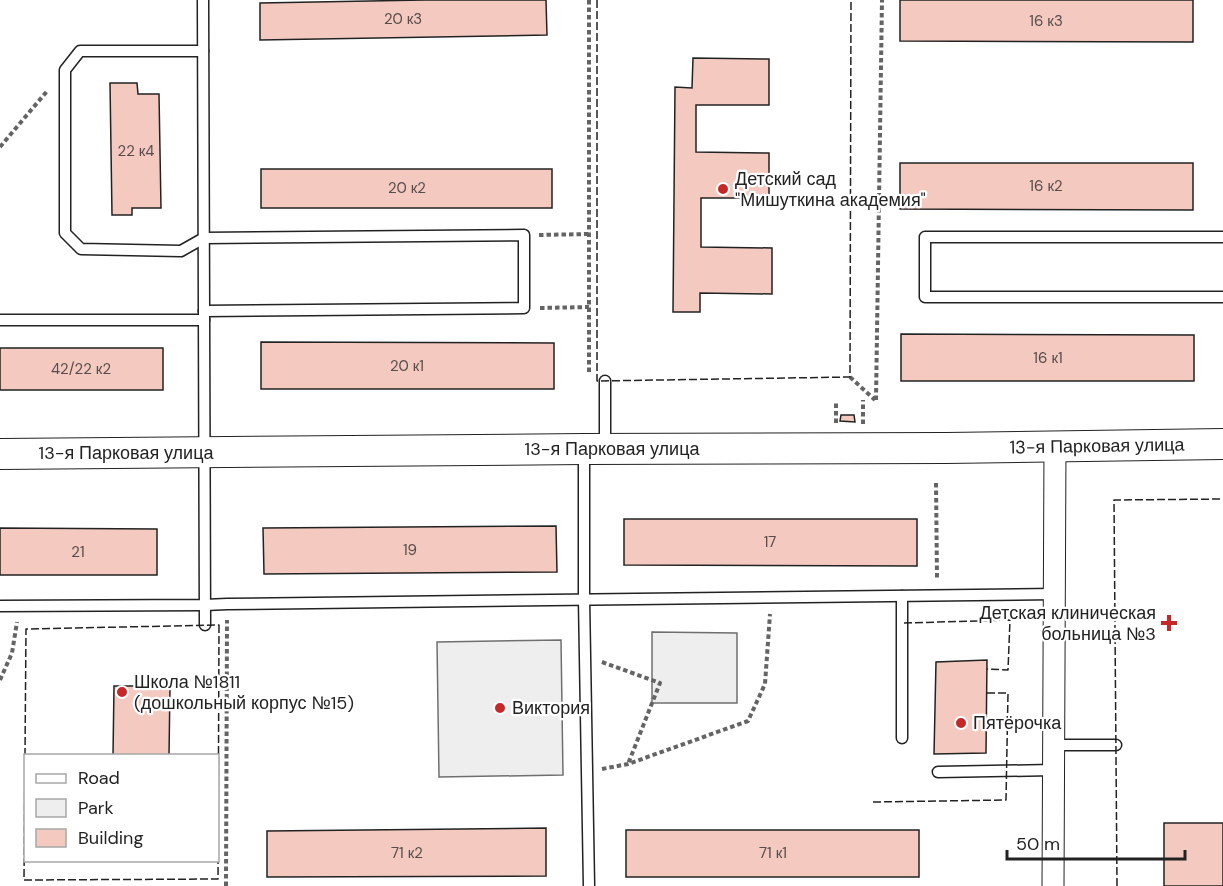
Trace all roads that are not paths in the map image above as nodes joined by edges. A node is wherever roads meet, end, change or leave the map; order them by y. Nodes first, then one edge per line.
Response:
1 (203, 0) edge
2 (203, 51) junction
3 (1223, 237) edge
4 (204, 238) junction
5 (1223, 297) edge
6 (204, 315) junction
7 (0, 320) edge
8 (605, 381) dead end
9 (1223, 444) edge
10 (1055, 447) junction
11 (594, 449) junction
12 (204, 452) junction
13 (0, 454) edge
14 (1054, 594) junction
15 (902, 596) junction
16 (584, 599) junction
17 (205, 605) junction
18 (0, 606) edge
19 (205, 626) dead end
20 (902, 738) dead end
21 (1053, 745) junction
22 (1116, 745) dead end
23 (1053, 770) junction
24 (938, 771) dead end
25 (589, 886) edge
26 (1053, 886) edge

1 - 2 lane
2 - 4 lane
2 - 4 lane
3 - 5 lane
4 - 6 lane
4 - 6 lane
6 - 7 lane
6 - 12 lane
8 - 11 lane
9 - 10 street, 13-я Парковая улица
10 - 11 street, 13-я Парковая улица
10 - 14 street
11 - 12 street, 13-я Парковая улица
11 - 16 lane
12 - 13 street, 13-я Парковая улица
12 - 17 lane
14 - 15 lane
14 - 21 street
15 - 16 lane
15 - 20 lane
16 - 17 lane
16 - 25 lane
17 - 18 lane
17 - 19 lane
21 - 22 lane
21 - 23 street
23 - 24 lane
23 - 26 street

